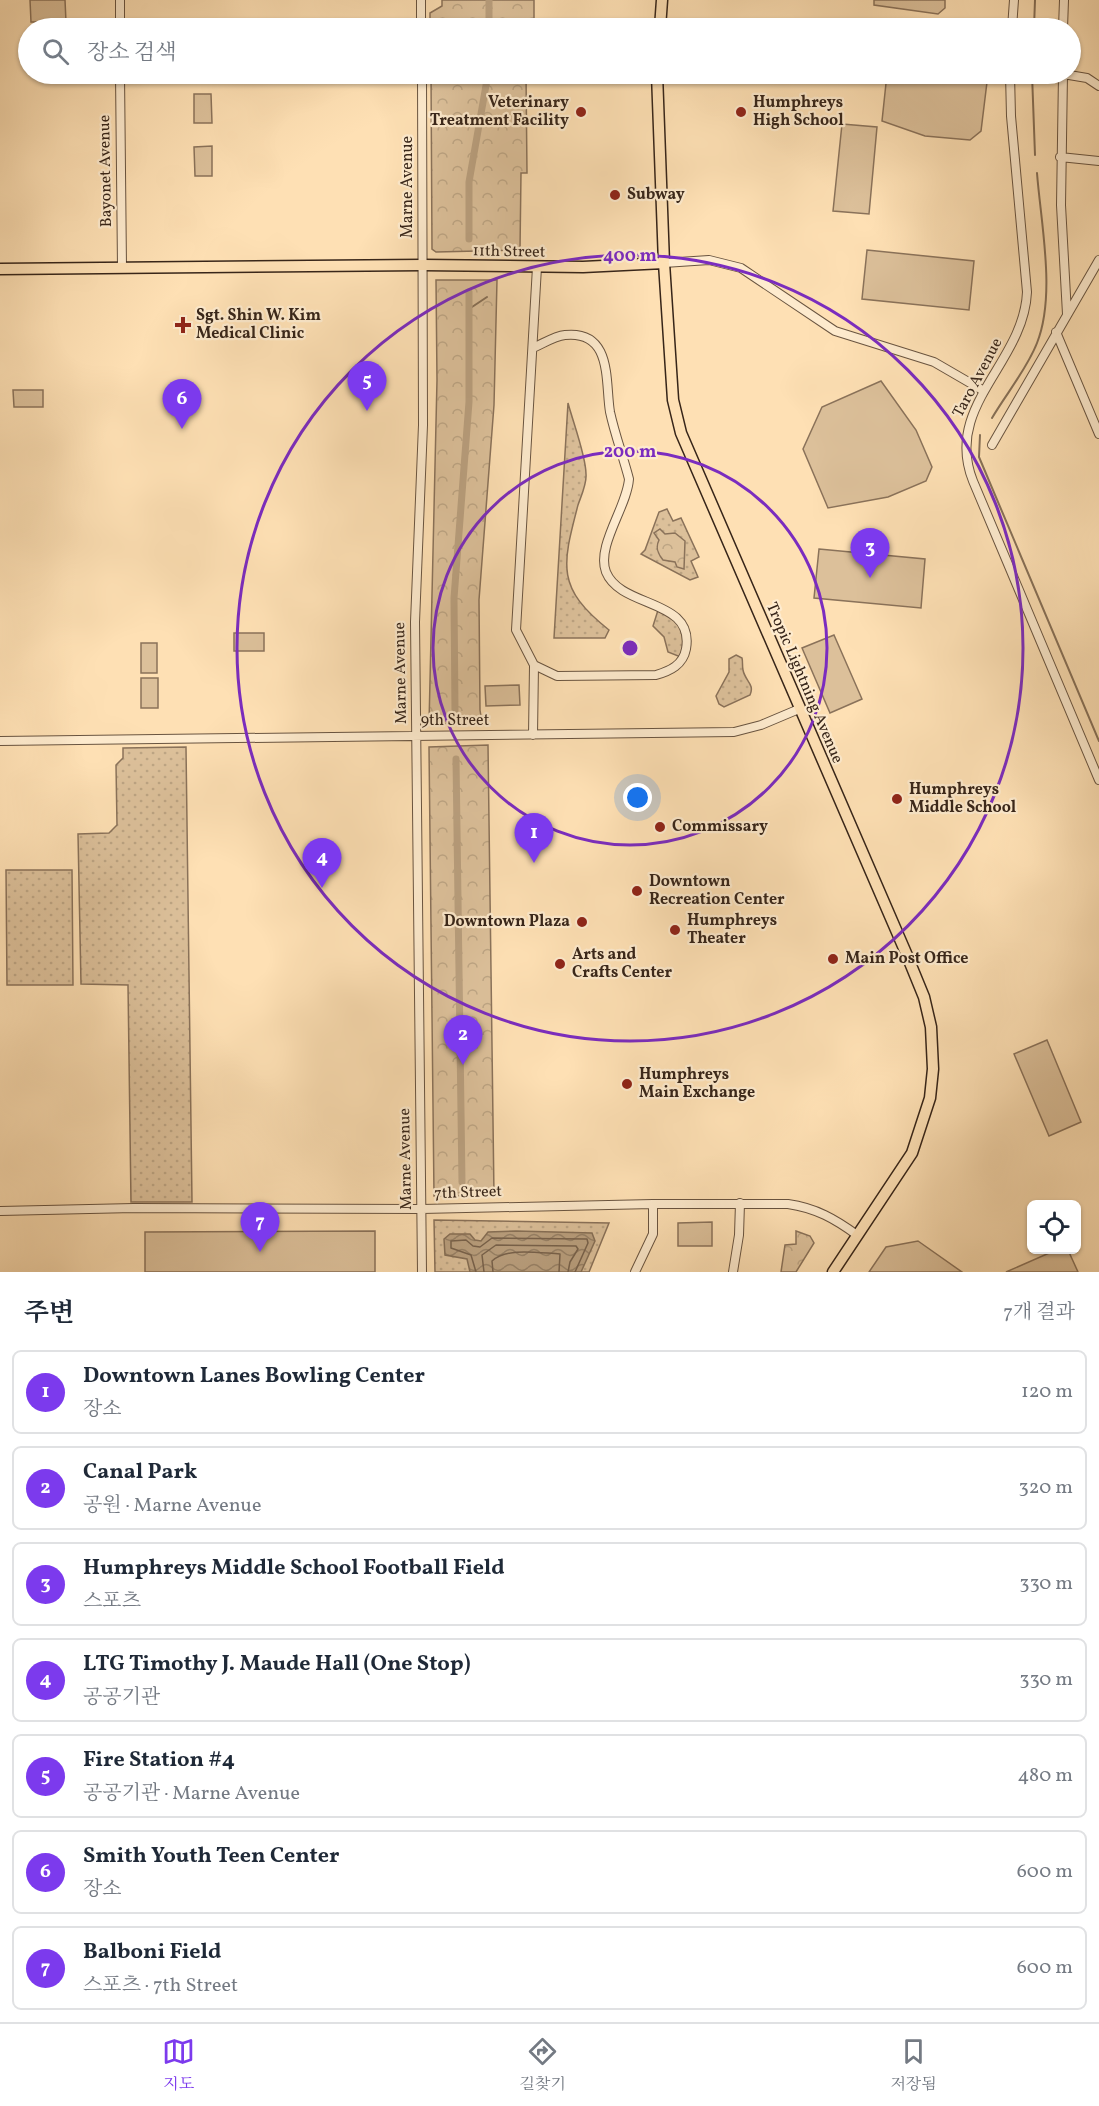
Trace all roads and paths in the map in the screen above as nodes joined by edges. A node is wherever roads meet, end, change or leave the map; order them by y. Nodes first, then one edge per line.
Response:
1 (120, 0) edge
2 (421, 0) edge
3 (662, 0) edge
4 (1014, 0) edge
5 (1064, 0) edge
6 (120, 18) edge
7 (421, 18) edge
8 (661, 18) edge
9 (1013, 18) edge
10 (1063, 18) edge
11 (1081, 77) edge
12 (120, 84) edge
13 (422, 84) edge
14 (657, 84) edge
15 (1010, 84) edge
16 (1063, 84) edge
17 (1099, 86) edge
18 (1060, 157) junction
19 (1099, 161) edge
20 (1099, 260) edge
21 (664, 263) junction
22 (423, 266) junction
23 (537, 267) junction
24 (122, 268) junction
25 (0, 269) edge
26 (1066, 282) junction
27 (1081, 290) junction
28 (1067, 314) junction
29 (1056, 332) junction
30 (535, 347) junction
31 (984, 391) junction
32 (1099, 434) edge
33 (992, 445) dead end
34 (534, 665) junction
35 (799, 709) junction
36 (417, 735) junction
37 (533, 735) junction
38 (0, 741) edge
39 (1099, 780) edge
40 (740, 1203) junction
41 (653, 1204) junction
42 (422, 1209) junction
43 (0, 1211) edge
44 (857, 1235) junction
45 (422, 1272) edge
46 (635, 1272) edge
47 (733, 1272) edge
48 (833, 1272) edge

1 - 6 street
2 - 7 street
3 - 8 main road
4 - 9 street
5 - 10 street
11 - 17 street
12 - 24 street, Bayonet Avenue
13 - 22 street, Marne Avenue
14 - 21 main road, Tropic Lightning Avenue
15 - 31 street, Taro Avenue
16 - 18 street
18 - 19 street
18 - 26 street
20 - 27 street
21 - 23 main road, 11th Street
21 - 31 street, 11th Street
21 - 35 main road, Tropic Lightning Avenue
22 - 23 main road, 11th Street
22 - 24 main road, 11th Street
22 - 36 street, Marne Avenue
23 - 30 street
24 - 25 main road, 11th Street
26 - 27 street
26 - 28 street
27 - 28 street
28 - 29 street
29 - 32 street
29 - 33 street
30 - 34 street
30 - 34 street
31 - 39 street, Taro Avenue
34 - 37 street
35 - 37 street, 9th Street
35 - 44 main road, Tropic Lightning Avenue
36 - 37 street, 9th Street
36 - 38 street, 9th Street
36 - 42 street, Marne Avenue
40 - 41 street, 7th Street
40 - 44 street, 7th Street
40 - 47 street
41 - 42 street, 7th Street
41 - 46 street
42 - 43 street, 7th Street
42 - 45 street, Marne Avenue
44 - 48 main road, Tropic Lightning Avenue

